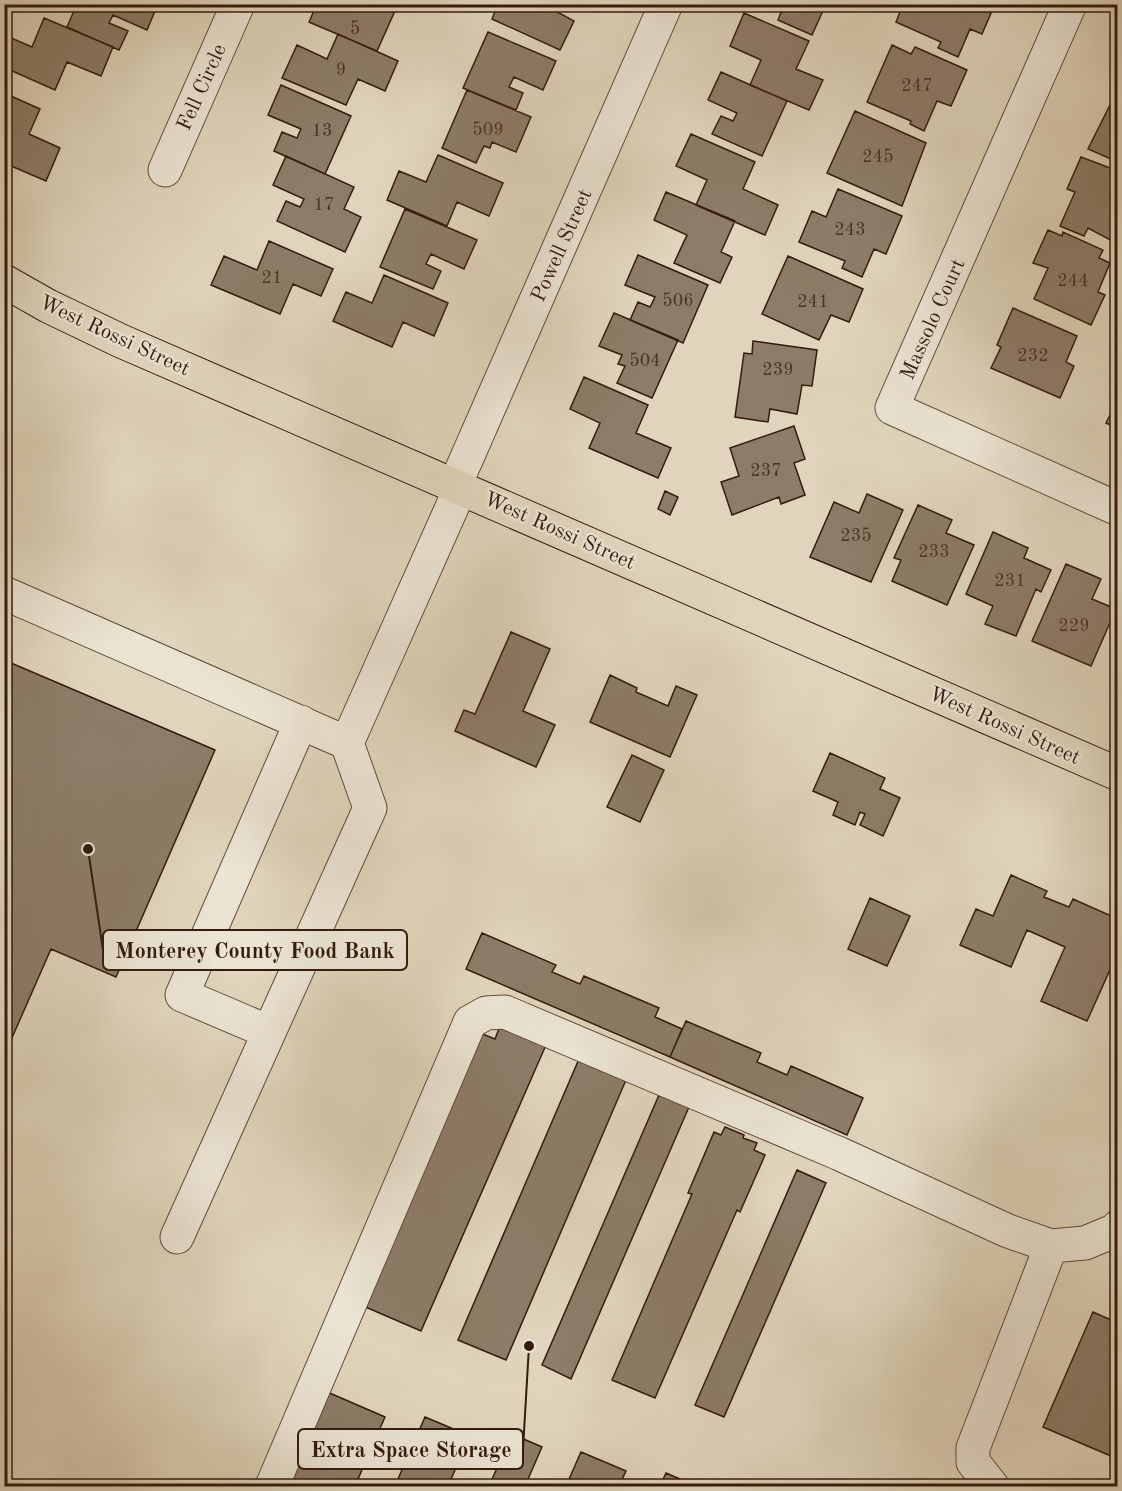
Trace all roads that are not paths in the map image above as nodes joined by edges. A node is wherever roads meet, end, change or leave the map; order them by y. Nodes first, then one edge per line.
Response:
1 (238, 4) edge
2 (666, 4) edge
3 (1070, 4) edge
4 (165, 170) dead end
5 (4, 281) edge
6 (458, 486) junction
7 (1118, 509) edge
8 (4, 593) edge
9 (301, 722) junction
10 (347, 743) junction
11 (1118, 774) edge
12 (269, 1032) junction
13 (1118, 1227) edge
14 (177, 1238) dead end
15 (1051, 1246) junction
16 (272, 1486) edge
17 (992, 1486) edge

1 - 4 street, Fell Circle
2 - 6 street, Powell Street
3 - 7 street, Massolo Court
5 - 6 main road, West Rossi Street
6 - 10 street, Powell Street
6 - 11 main road, West Rossi Street
8 - 9 street
9 - 10 street
9 - 12 street
10 - 12 street
12 - 14 street
13 - 15 street
15 - 16 street
15 - 17 street

